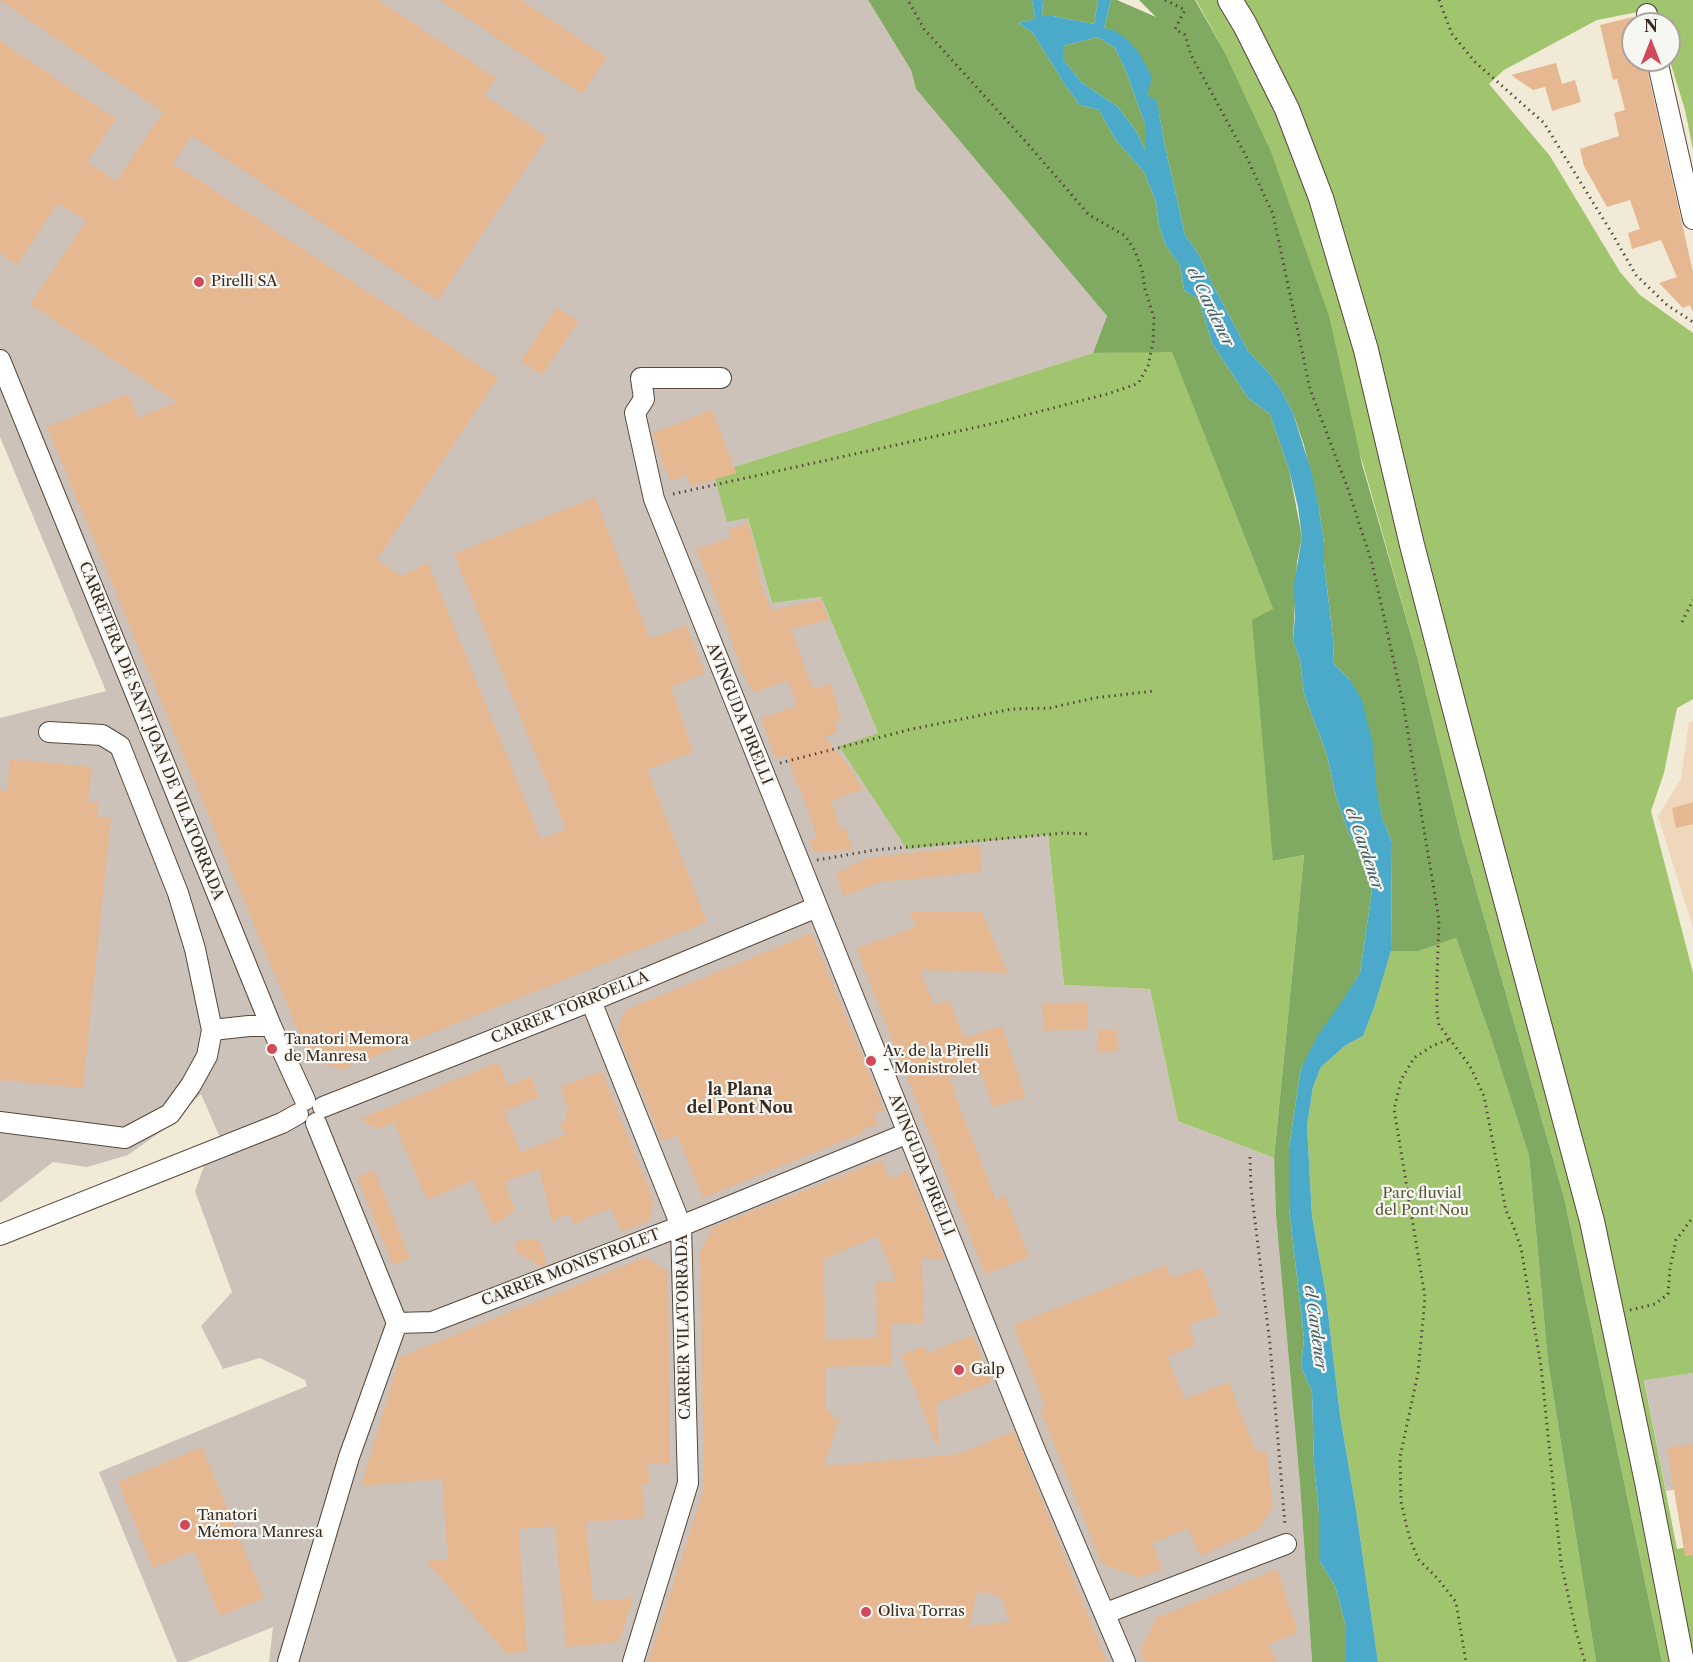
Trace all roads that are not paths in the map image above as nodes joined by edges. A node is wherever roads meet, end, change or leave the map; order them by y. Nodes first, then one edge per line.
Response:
1 (1230, 0) edge
2 (1660, 72) edge
3 (1693, 219) edge
4 (0, 360) edge
5 (721, 378) dead end
6 (49, 732) dead end
7 (817, 907) junction
8 (591, 1001) junction
9 (271, 1026) junction
10 (212, 1030) junction
11 (310, 1111) junction
12 (0, 1122) edge
13 (908, 1133) junction
14 (681, 1226) junction
15 (0, 1235) edge
16 (398, 1323) junction
17 (1286, 1544) road end
18 (1106, 1613) junction
19 (1682, 1658) edge
20 (288, 1662) edge
21 (633, 1662) edge
22 (1125, 1662) edge

1 - 19 main road
2 - 3 street
4 - 9 street, CARRETERA DE SANT JOAN DE VILATORRADA
5 - 7 street, AVINGUDA PIRELLI
6 - 10 street
7 - 8 street, CARRER TORROELLA
7 - 13 street, AVINGUDA PIRELLI
8 - 11 street, CARRER TORROELLA
8 - 14 street, CARRER VILATORRADA
9 - 10 street
9 - 11 street, CARRETERA DE SANT JOAN DE VILATORRADA
10 - 12 street
11 - 15 street, CARRER TORROELLA
11 - 16 street, CARRETERA DE SANT JOAN DE VILATORRADA
13 - 14 street, CARRER MONISTROLET
13 - 18 street, AVINGUDA PIRELLI
14 - 16 street, CARRER MONISTROLET
14 - 21 street, CARRER VILATORRADA
16 - 20 street
17 - 18 street
18 - 22 street, AVINGUDA PIRELLI

